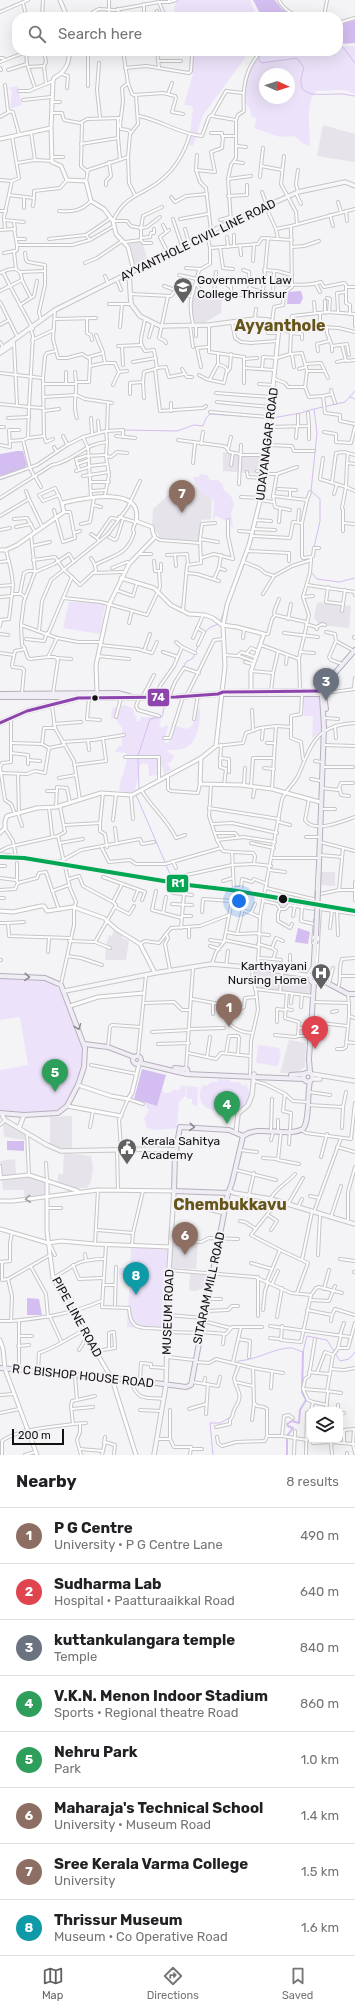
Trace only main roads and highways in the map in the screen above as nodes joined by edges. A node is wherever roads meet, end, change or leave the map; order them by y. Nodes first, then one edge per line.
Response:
1 (355, 186) edge
2 (129, 274) junction
3 (47, 316) junction
4 (280, 326) road end
5 (32, 329) junction
6 (2, 349) edge
7 (355, 651) edge
8 (301, 692) junction
9 (251, 693) junction
10 (323, 693) junction
11 (0, 694) edge
12 (78, 695) junction
13 (89, 696) junction
14 (129, 696) junction
15 (0, 697) edge
16 (0, 723) edge
17 (324, 728) junction
18 (0, 976) edge
19 (313, 976) junction
20 (65, 992) junction
21 (355, 994) edge
22 (85, 1046) junction
23 (135, 1057) junction
24 (139, 1063) junction
25 (252, 1076) junction
26 (308, 1077) junction
27 (355, 1082) edge
28 (0, 1113) edge
29 (24, 1115) junction
30 (19, 1128) junction
31 (236, 1132) junction
32 (243, 1136) junction
33 (176, 1152) junction
34 (174, 1191) junction
35 (229, 1192) junction
36 (355, 1224) edge
37 (0, 1368) edge
38 (166, 1385) junction
39 (154, 1455) edge

1 - 2 main road, AYYANTHOLE CIVIL LINE ROAD
2 - 3 main road, AYYANTHOLE CIVIL LINE ROAD
2 - 4 main road
3 - 5 main road, AYYANTHOLE CIVIL LINE ROAD
3 - 5 main road, AYYANTHOLE CIVIL LINE ROAD
5 - 6 main road, AYYANTHOLE CIVIL LINE ROAD
5 - 6 main road, AYYANTHOLE CIVIL LINE ROAD
7 - 10 main road
8 - 9 main road
8 - 9 main road
8 - 10 main road
9 - 14 main road
10 - 17 main road
10 - 17 main road
11 - 12 main road
12 - 13 main road
12 - 15 main road
12 - 16 main road
13 - 14 main road
13 - 14 main road
17 - 19 main road, bridge
18 -> 20 main road
19 - 20 main road
19 - 21 main road
19 - 26 main road
20 -> 22 main road
22 - 23 main road
22 - 23 main road
22 - 29 main road
23 - 24 main road
23 - 24 main road
24 - 25 main road
25 - 26 main road
25 - 31 main road
26 - 27 main road
26 - 32 main road
28 - 29 main road
28 - 30 main road
29 - 30 main road
30 - 33 main road
31 - 32 main road
33 -> 31 main road
32 - 35 main road, SITARAM MILL ROAD
33 - 34 main road
34 - 35 main road
34 - 38 main road, MUSEUM ROAD
35 - 36 main road
35 - 38 main road, SITARAM MILL ROAD
37 - 38 main road, R C BISHOP HOUSE ROAD
38 - 39 main road

